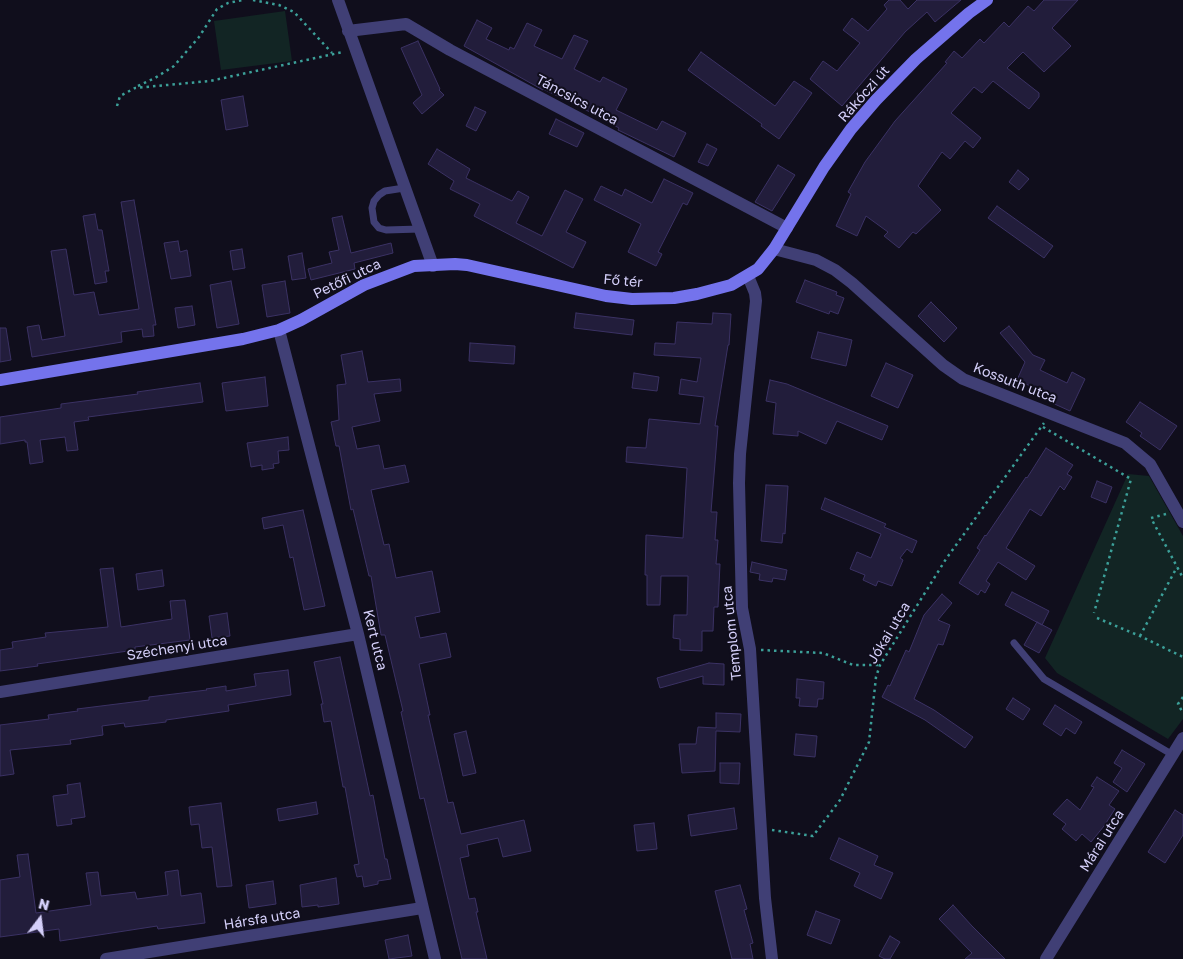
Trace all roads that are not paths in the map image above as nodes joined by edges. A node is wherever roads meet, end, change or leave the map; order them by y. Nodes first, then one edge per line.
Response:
1 (338, 0) edge
2 (987, 0) edge
3 (348, 30) junction
4 (404, 188) junction
5 (787, 228) junction
6 (420, 229) junction
7 (774, 249) junction
8 (433, 266) junction
9 (748, 276) junction
10 (279, 330) junction
11 (0, 380) edge
12 (1180, 517) edge
13 (358, 634) junction
14 (1014, 643) dead end
15 (0, 692) edge
16 (1183, 738) edge
17 (1173, 755) junction
18 (422, 908) junction
19 (106, 959) edge
20 (435, 959) edge
21 (772, 959) edge
22 (1046, 959) edge

1 - 3 street
2 - 5 main road, Rákóczi út
3 - 4 street
3 - 5 street, Táncsics utca
4 - 6 street
4 - 6 lane
5 - 7 main road, Fő tér
6 - 8 street
7 - 9 main road, Fő tér
7 - 12 street, Kossuth utca
8 - 9 main road, Fő tér
8 - 10 main road, Petőfi utca
9 - 21 street, Templom utca
10 - 11 main road, Petőfi utca
10 - 13 street, Kert utca
13 - 15 street, Széchenyi utca
13 - 18 street, Kert utca
14 - 17 lane
16 - 17 street, Márai utca
17 - 22 street, Márai utca
18 - 19 street, Hársfa utca
18 - 20 street, Kert utca

